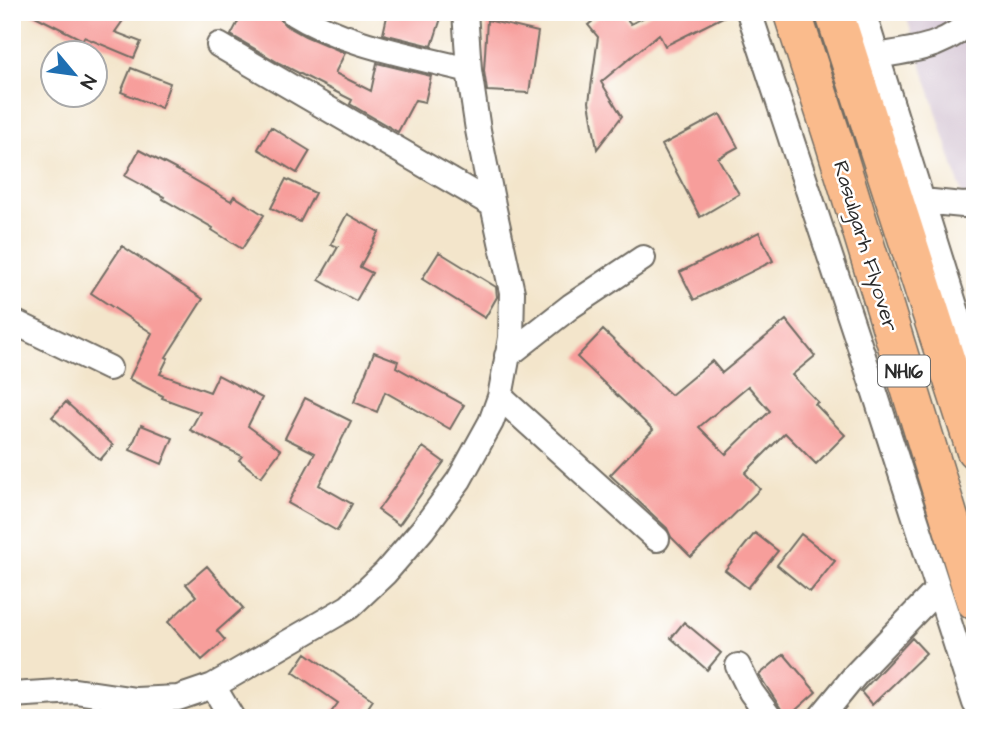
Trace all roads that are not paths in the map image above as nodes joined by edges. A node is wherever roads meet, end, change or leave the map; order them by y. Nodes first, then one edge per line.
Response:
1 (292, 12) edge
2 (465, 12) edge
3 (749, 12) edge
4 (792, 12) edge
5 (834, 12) edge
6 (863, 12) edge
7 (975, 18) edge
8 (219, 45) dead end
9 (877, 56) junction
10 (469, 70) junction
11 (922, 201) junction
12 (975, 204) edge
13 (493, 205) junction
14 (643, 258) dead end
15 (12, 321) edge
16 (508, 356) junction
17 (973, 359) edge
18 (109, 368) dead end
19 (500, 397) junction
20 (975, 450) edge
21 (657, 539) dead end
22 (938, 589) junction
23 (975, 601) edge
24 (738, 666) dead end
25 (213, 686) junction
26 (12, 695) edge
27 (975, 703) edge
28 (233, 718) edge
29 (770, 718) edge
30 (820, 718) edge

1 - 10 street
2 - 10 street
3 - 22 street
4 - 23 highway, Rasulgarh Flyover / NH16
5 - 20 highway, Rasulgarh Flyover / NH16
6 - 9 street
7 - 9 street
8 - 13 street
9 - 11 street
10 - 13 street
11 - 12 street
11 - 17 street
13 - 16 street
14 - 16 street
15 - 18 street
16 - 19 street
19 - 21 street
19 - 25 street
22 - 27 street
22 - 30 street
24 - 29 street
25 - 26 street
25 - 28 street

